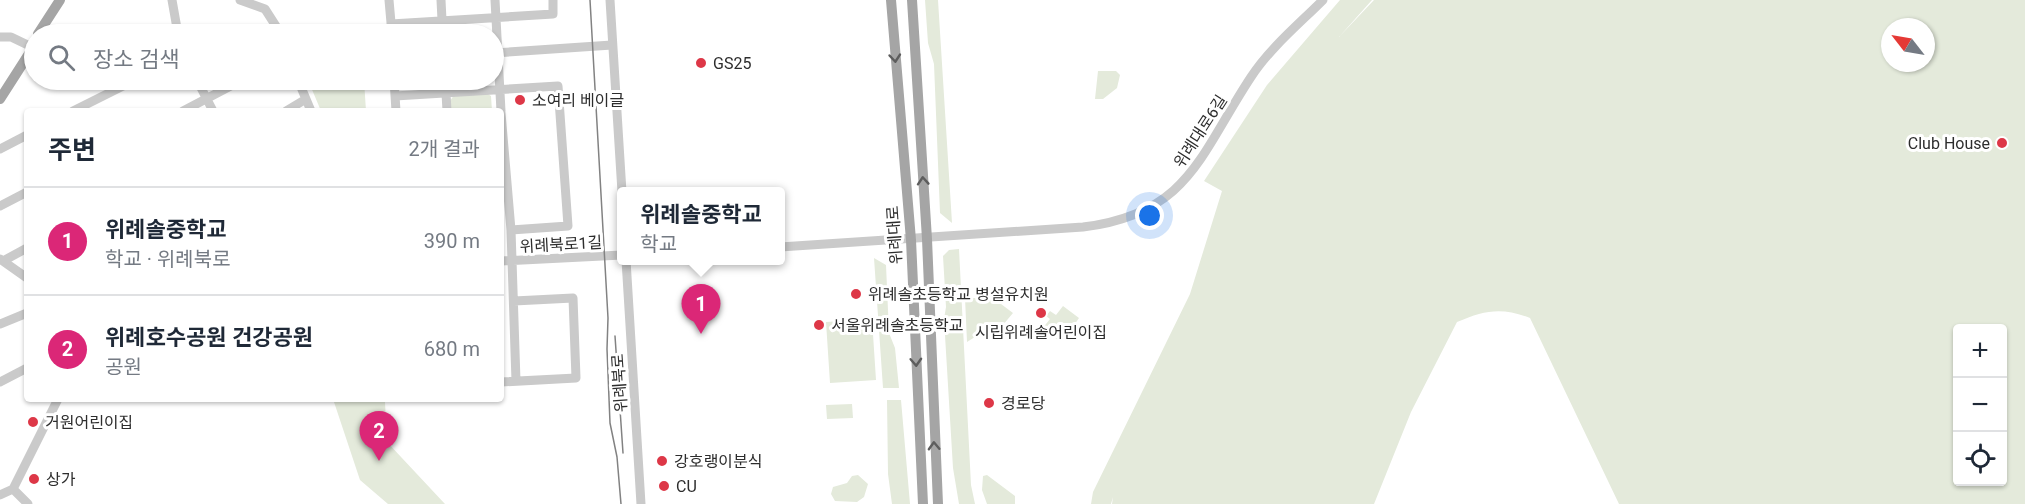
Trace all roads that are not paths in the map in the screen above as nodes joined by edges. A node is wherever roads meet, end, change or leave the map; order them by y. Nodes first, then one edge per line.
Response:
1 (60, 0) edge
2 (172, 0) edge
3 (240, 0) edge
4 (389, 0) edge
5 (441, 0) edge
6 (495, 0) edge
7 (553, 0) edge
8 (609, 0) edge
9 (891, 0) edge
10 (912, 0) edge
11 (1323, 0) edge
12 (496, 18) junction
13 (442, 20) junction
14 (44, 24) edge
15 (176, 24) edge
16 (275, 24) edge
17 (391, 24) joint
18 (496, 24) edge
19 (0, 37) edge
20 (24, 43) edge
21 (612, 45) junction
22 (504, 51) edge
23 (24, 62) edge
24 (115, 90) edge
25 (202, 90) edge
26 (224, 90) edge
27 (302, 90) edge
28 (395, 90) edge
29 (499, 90) joint
30 (504, 90) edge
31 (446, 93) junction
32 (395, 96) junction
33 (0, 99) edge
34 (207, 99) junction
35 (306, 99) junction
36 (79, 108) edge
37 (189, 108) edge
38 (212, 108) edge
39 (291, 108) edge
40 (310, 108) edge
41 (396, 108) edge
42 (447, 108) edge
43 (501, 108) edge
44 (24, 136) edge
45 (504, 147) edge
46 (0, 148) edge
47 (622, 187) edge
48 (24, 194) edge
49 (0, 206) edge
50 (511, 230) junction
51 (927, 239) junction
52 (911, 240) junction
53 (785, 247) edge
54 (24, 249) edge
55 (617, 255) edge
56 (1, 260) edge
57 (504, 261) edge
58 (512, 261) junction
59 (626, 265) edge
60 (24, 275) edge
61 (514, 301) junction
62 (24, 314) edge
63 (0, 324) edge
64 (24, 370) edge
65 (516, 381) junction
66 (0, 382) edge
67 (504, 382) edge
68 (56, 402) edge
69 (13, 489) junction
70 (0, 495) edge
71 (28, 504) edge
72 (641, 504) edge
73 (923, 504) edge
74 (938, 504) edge

1 - 14 main road
2 - 15 street
3 - 16 street
4 - 17 street
5 - 13 street
6 - 12 street
7 - 12 street
8 - 21 street
9 -> 52 main road, 위례대로
51 -> 10 main road, 위례대로
11 - 51 street, 위례대로6길
12 - 13 street
12 - 18 street
13 - 17 street
19 - 20 street
21 - 22 street
21 - 47 street
23 - 33 main road
24 - 36 street
25 - 34 street
26 - 34 street
27 - 35 street
28 - 32 street
29 - 31 street
29 - 43 street
30 - 50 street
31 - 32 street
31 - 42 street
32 - 41 street
34 - 37 street
34 - 38 street
35 - 39 street
35 - 40 street
44 - 46 street
45 - 50 street
48 - 49 street
50 - 58 street
51 - 52 street, 위례대로6길
74 -> 51 main road, 위례대로
52 - 53 street, 위례대로6길
52 -> 73 main road, 위례대로
54 - 56 street
55 - 58 street, 위례북로1길
56 - 60 street
57 - 58 street, 위례북로1길
58 - 61 street
59 - 72 street, 위례북로
61 - 65 street
61 - 65 street
62 - 63 street
64 - 66 street
65 - 67 street
68 - 69 street
69 - 70 street
69 - 71 street

